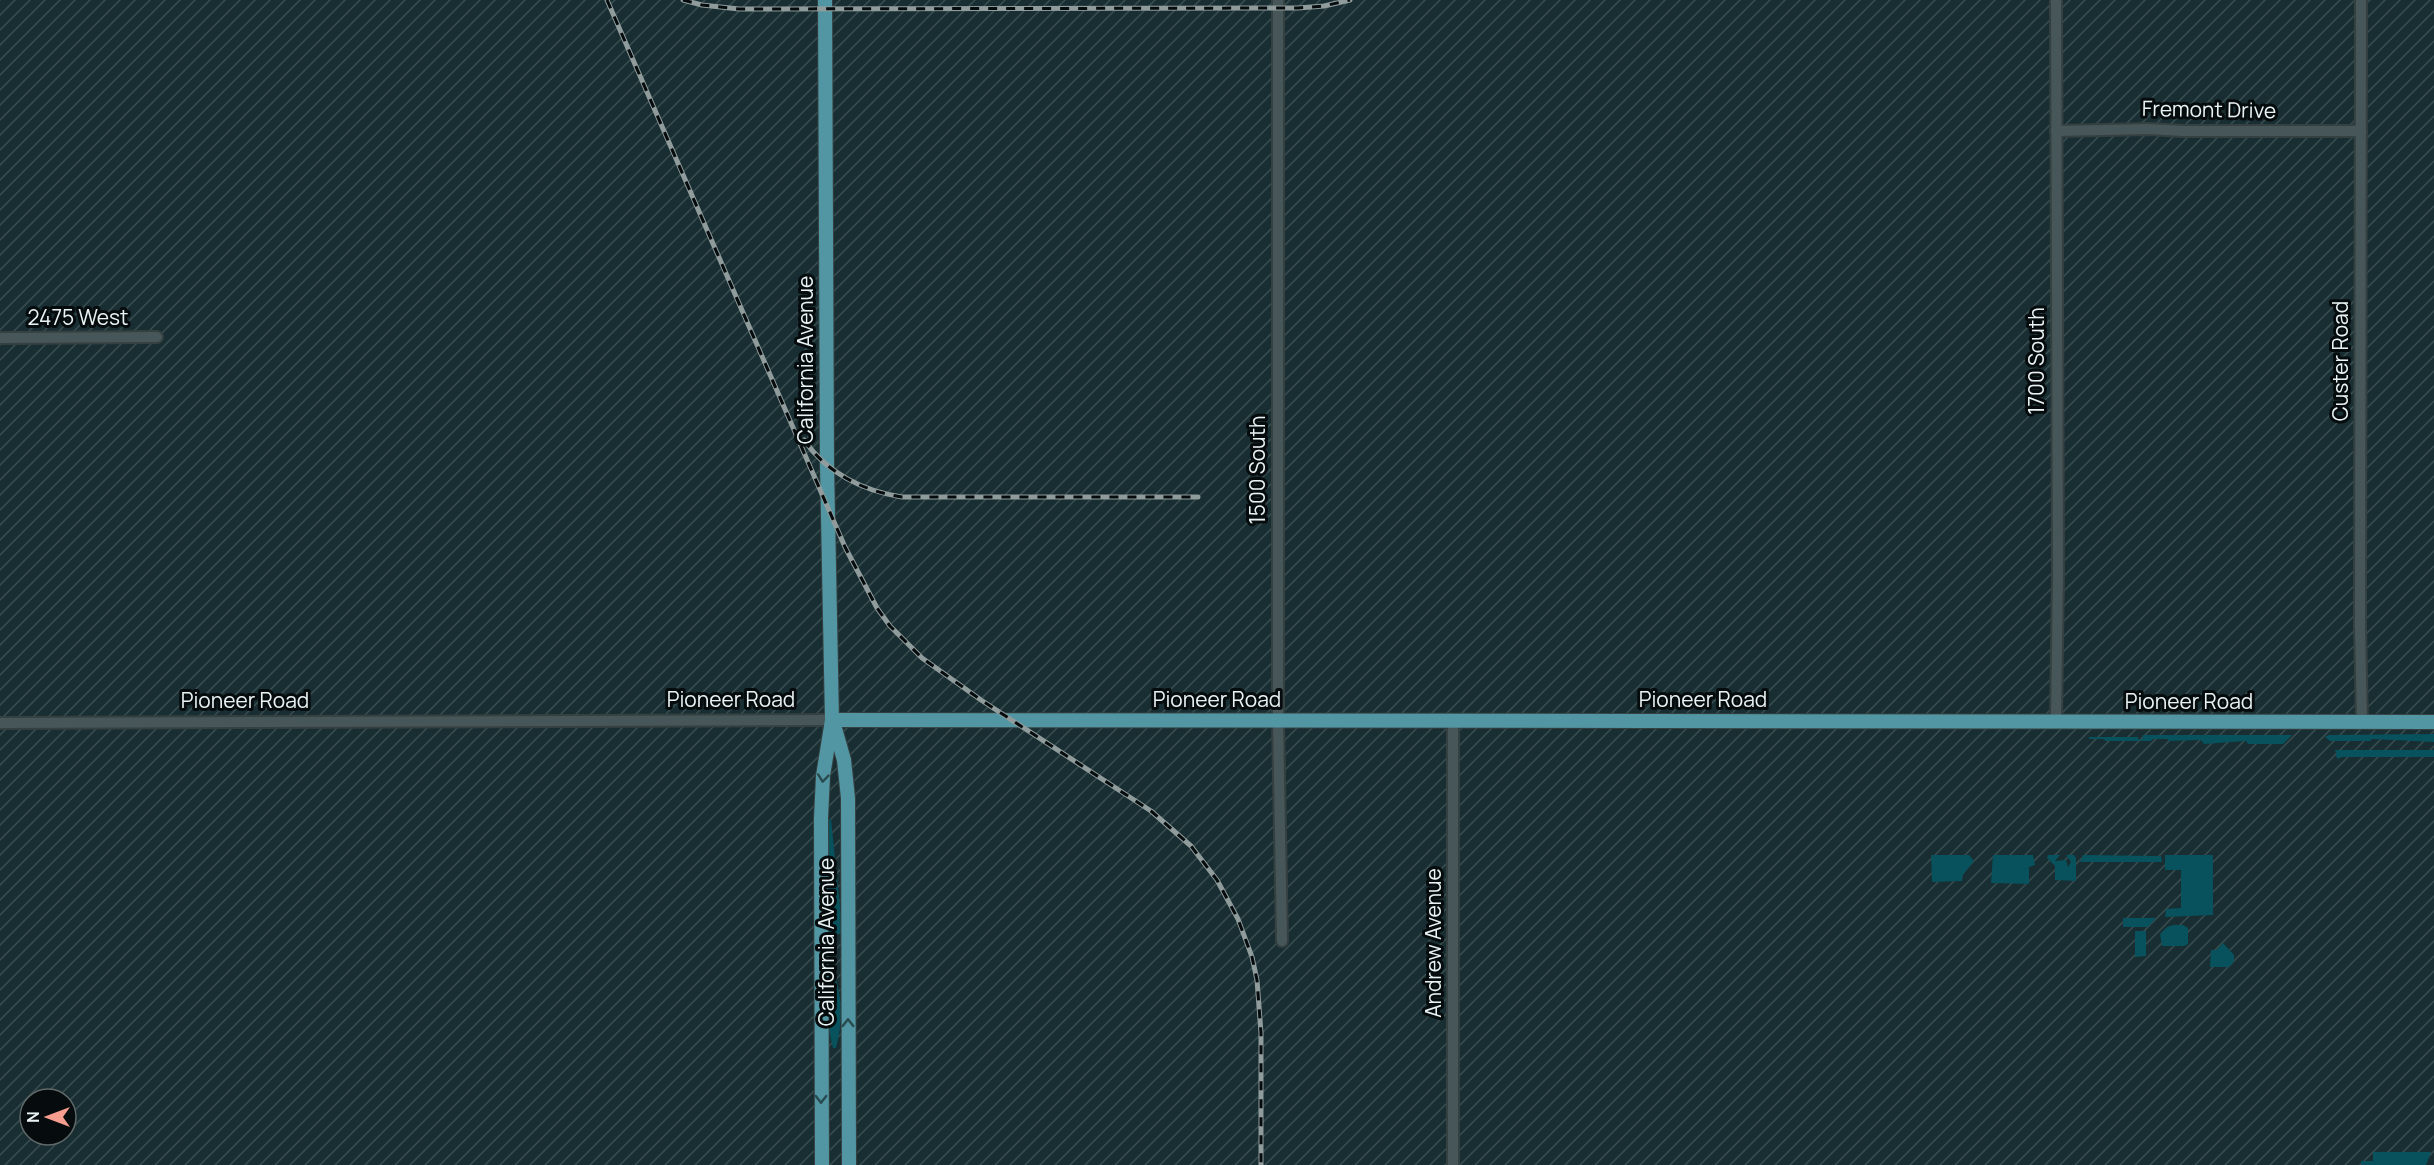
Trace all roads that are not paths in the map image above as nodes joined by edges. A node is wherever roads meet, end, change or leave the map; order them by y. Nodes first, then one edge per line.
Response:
1 (825, 0) edge
2 (1278, 0) edge
3 (2056, 0) edge
4 (2361, 0) edge
5 (2056, 131) junction
6 (2361, 131) junction
7 (157, 337) dead end
8 (0, 338) edge
9 (832, 720) junction
10 (1278, 721) junction
11 (1453, 721) junction
12 (2056, 721) junction
13 (2362, 722) junction
14 (2434, 722) edge
15 (0, 723) edge
16 (1282, 941) dead end
17 (821, 961) junction
18 (848, 962) junction
19 (849, 1068) junction
20 (821, 1069) junction
21 (849, 1124) junction
22 (821, 1125) junction
23 (822, 1165) edge
24 (849, 1165) edge
25 (1453, 1165) edge

1 - 9 main road, California Avenue
2 - 10 street, 1500 South
3 - 5 street, 1700 South
4 - 6 street, Custer Road
5 - 6 street, Fremont Drive
5 - 12 street, 1700 South
6 - 13 street, Custer Road
7 - 8 street, 2475 West
9 - 10 main road, Pioneer Road
9 - 15 street, Pioneer Road
9 -> 17 main road, California Avenue
9 - 18 main road, California Avenue
10 - 11 main road, Pioneer Road
10 - 16 street, 1500 South
11 - 12 main road, Pioneer Road
11 - 25 street, Andrew Avenue
12 - 13 main road, Pioneer Road
13 - 14 main road, Pioneer Road
17 - 18 main road
17 - 20 main road, California Avenue
19 -> 18 main road, California Avenue
19 - 20 main road
19 - 21 main road, California Avenue
20 -> 22 main road, California Avenue
21 - 22 main road
21 - 24 main road, California Avenue
22 - 23 main road, California Avenue

